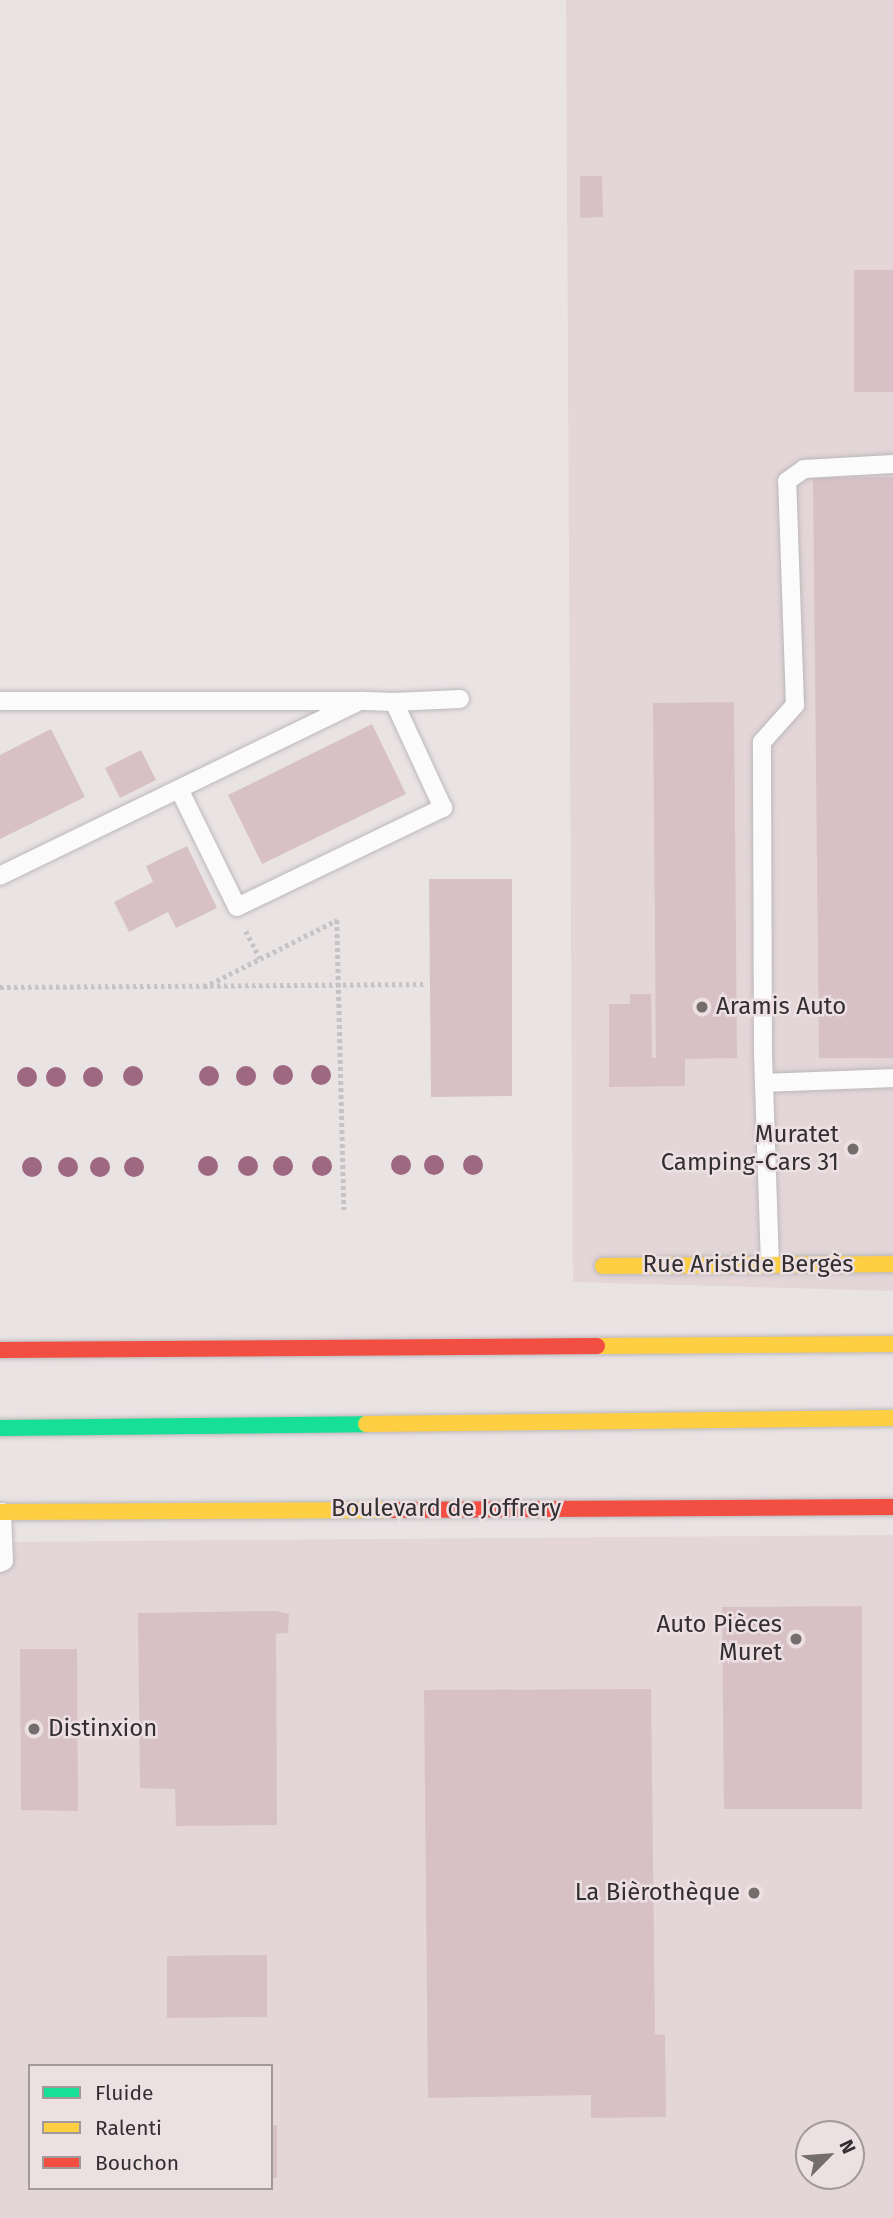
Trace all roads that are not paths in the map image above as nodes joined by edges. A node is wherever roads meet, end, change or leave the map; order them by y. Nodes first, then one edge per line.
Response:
1 (893, 464) edge
2 (460, 699) dead end
3 (0, 701) edge
4 (360, 701) junction
5 (394, 702) junction
6 (179, 789) junction
7 (0, 876) edge
8 (893, 1078) edge
9 (764, 1083) junction
10 (893, 1264) edge
11 (770, 1265) junction
12 (603, 1266) dead end
13 (893, 1344) edge
14 (0, 1350) edge
15 (893, 1418) edge
16 (0, 1428) edge
17 (893, 1507) edge
18 (1, 1512) edge
19 (0, 1563) edge

1 - 9 lane
2 - 5 lane
3 - 4 lane
4 - 5 lane
4 - 6 lane
5 - 6 lane
6 - 7 lane
8 - 9 lane
9 - 11 lane
10 - 11 main road, Rue Aristide Bergès
11 - 12 main road, Rue Aristide Bergès
13 - 14 main road
15 - 16 main road
17 - 18 main road, Boulevard de Joffrery
18 - 19 lane

